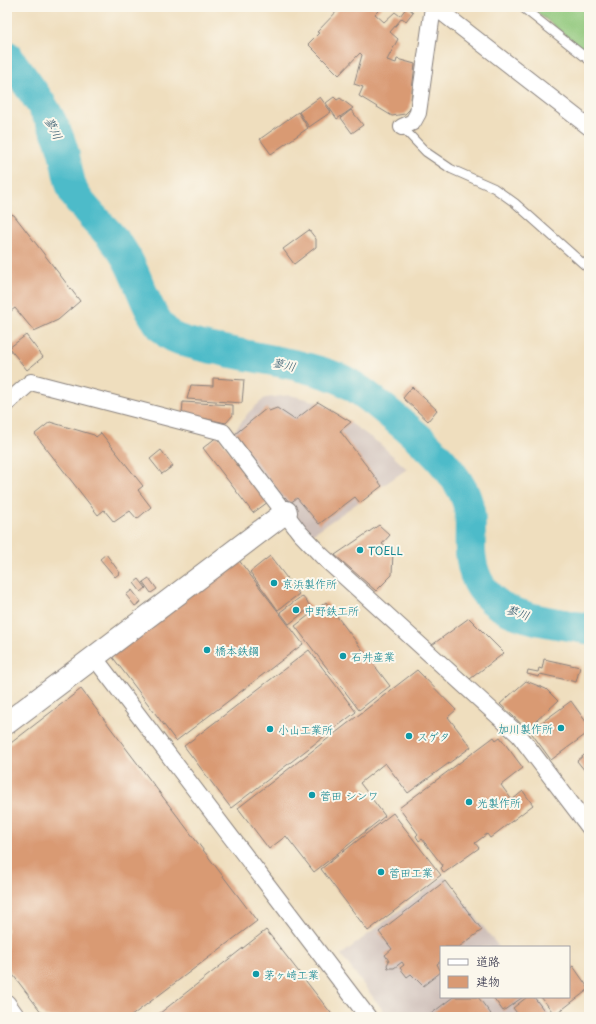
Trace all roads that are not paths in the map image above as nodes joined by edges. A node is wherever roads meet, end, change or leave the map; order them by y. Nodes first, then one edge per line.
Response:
1 (434, 7) edge
2 (522, 7) edge
3 (589, 60) edge
4 (402, 127) joint
5 (589, 127) edge
6 (589, 269) edge
7 (7, 403) edge
8 (286, 512) junction
9 (94, 657) junction
10 (7, 723) edge
11 (589, 827) edge
12 (7, 1003) edge
13 (17, 1017) edge
14 (368, 1017) edge

1 - 4 street
1 - 5 street
2 - 3 lane
4 - 6 lane
7 - 8 street
8 - 9 street
8 - 11 street
9 - 10 street
9 - 14 street
12 - 13 street

